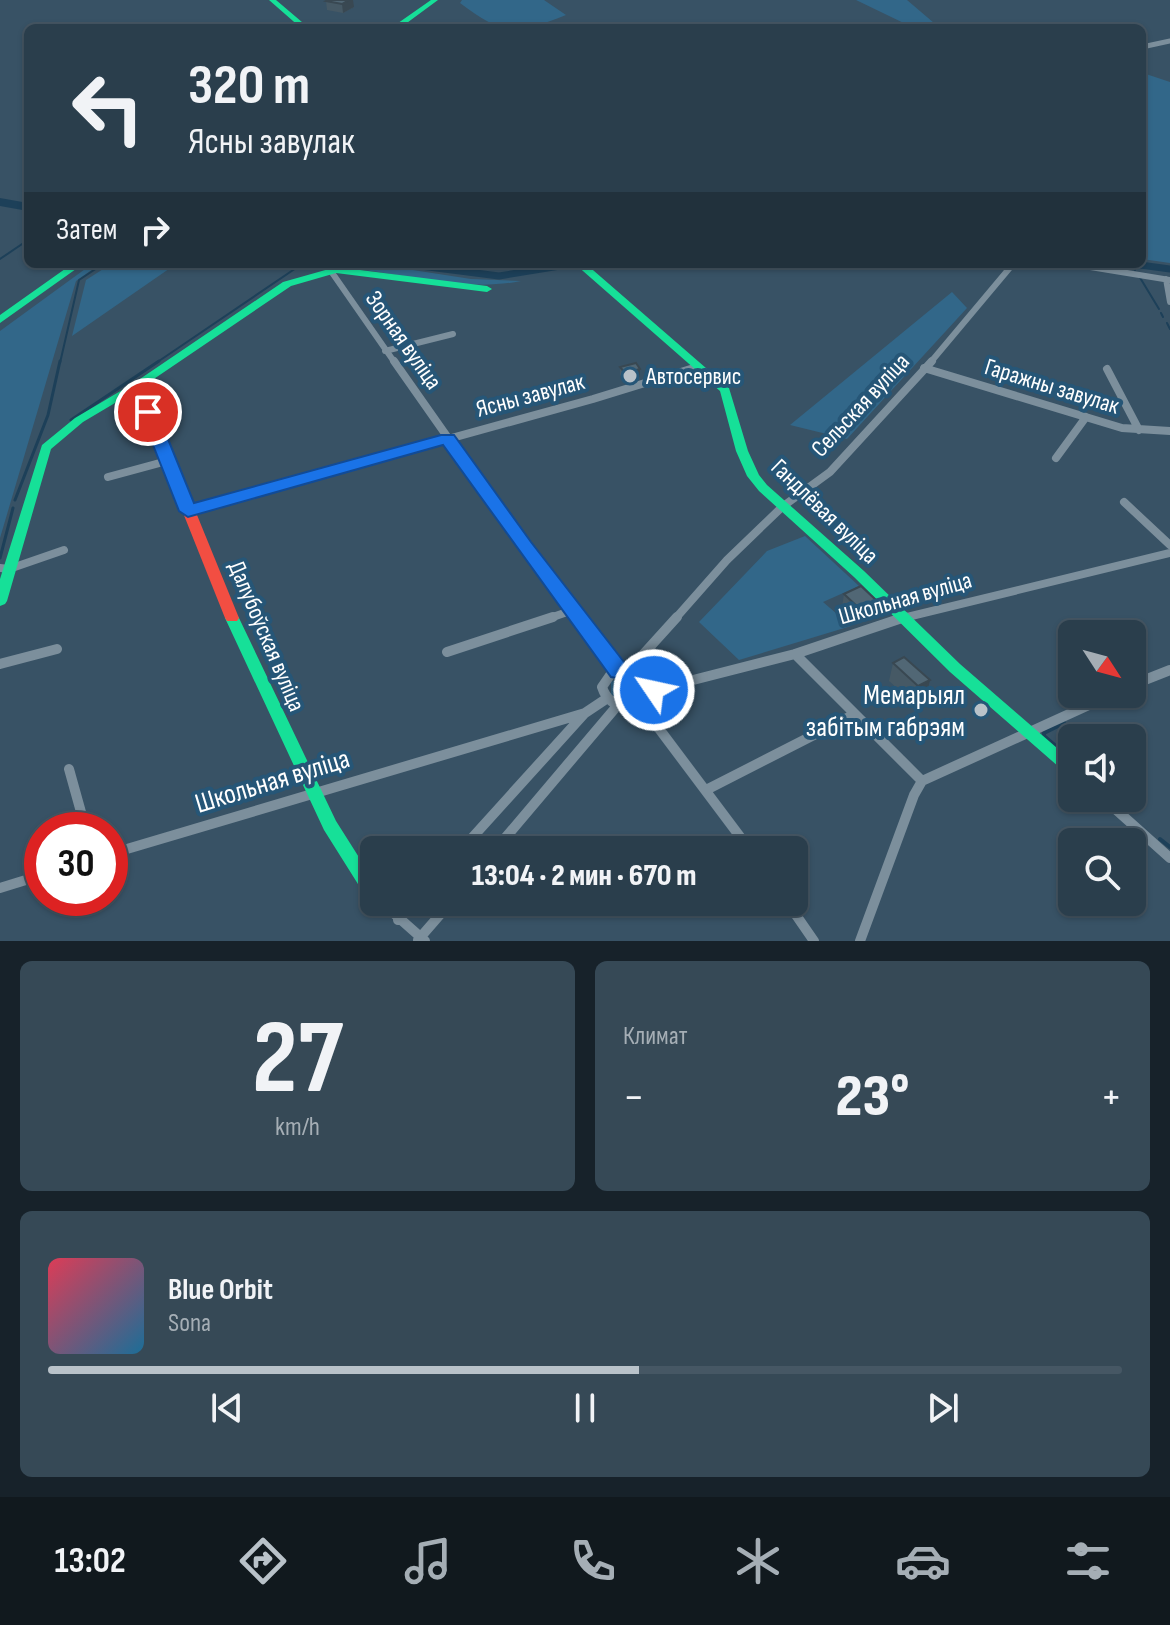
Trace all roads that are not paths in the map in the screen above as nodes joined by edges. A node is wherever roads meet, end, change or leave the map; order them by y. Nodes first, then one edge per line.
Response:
1 (272, 0) edge
2 (435, 0) edge
3 (450, 0) edge
4 (300, 24) edge
5 (401, 24) edge
6 (415, 24) edge
7 (1170, 41) edge
8 (1146, 46) edge
9 (56, 268) edge
10 (72, 268) edge
11 (326, 268) edge
12 (329, 268) edge
13 (335, 268) edge
14 (584, 268) edge
15 (1010, 268) edge
16 (1096, 268) edge
17 (1168, 280) edge
18 (487, 289) dead end
19 (1170, 302) edge
20 (0, 308) edge
21 (0, 320) edge
22 (453, 334) dead end
23 (385, 351) junction
24 (697, 367) junction
25 (924, 368) junction
26 (1107, 369) dead end
27 (138, 385) junction
28 (1086, 417) junction
29 (1139, 430) junction
30 (1170, 431) edge
31 (448, 439) junction
32 (1056, 458) dead end
33 (167, 461) junction
34 (108, 477) dead end
35 (1124, 502) dead end
36 (782, 507) junction
37 (188, 511) junction
38 (1170, 545) edge
39 (64, 550) dead end
40 (1170, 553) edge
41 (5, 569) edge
42 (0, 601) edge
43 (573, 610) junction
44 (903, 617) junction
45 (57, 649) dead end
46 (447, 652) dead end
47 (795, 654) junction
48 (0, 664) edge
49 (624, 670) junction
50 (1170, 670) edge
51 (1146, 679) edge
52 (654, 690) junction
53 (606, 699) junction
54 (617, 706) junction
55 (642, 706) junction
56 (1084, 708) edge
57 (585, 713) junction
58 (855, 714) junction
59 (1031, 734) junction
60 (1058, 758) edge
61 (69, 769) dead end
62 (922, 781) junction
63 (706, 790) junction
64 (314, 793) junction
65 (81, 812) edge
66 (1119, 812) edge
67 (474, 836) edge
68 (507, 836) edge
69 (740, 836) edge
70 (128, 849) edge
71 (1170, 858) edge
72 (360, 876) edge
73 (24, 881) edge
74 (0, 888) edge
75 (394, 916) edge
76 (402, 916) edge
77 (440, 916) edge
78 (797, 916) edge
79 (398, 920) junction
80 (421, 940) edge
81 (814, 941) edge
82 (860, 941) edge

1 - 4 main road
2 - 5 main road
3 - 6 main road
7 - 8 street
9 - 20 main road
10 - 21 main road
11 - 27 main road
12 - 23 street, Зорная вуліца
13 - 18 main road
14 - 24 main road, Гандлёвая вуліца
15 - 25 street, Сельская вуліца
16 - 17 street
17 - 19 street
22 - 23 street
23 - 31 street, Зорная вуліца
24 - 31 street, Ясны завулак
24 - 36 main road, Гандлёвая вуліца
25 - 28 street, Гаражны завулак
25 - 36 street, Сельская вуліца
26 - 29 street
27 - 33 main road, Далубоўская вуліца
27 - 41 main road
28 - 29 street, Гаражны завулак
28 - 32 street
29 - 30 street, Гаражны завулак
31 - 37 street, Ясны завулак
31 - 43 street, Зорная вуліца
33 - 34 street
33 - 37 main road, Далубоўская вуліца
35 - 38 street
36 - 44 main road, Гандлёвая вуліца
36 - 49 street, Сельская вуліца
37 - 64 main road, Далубоўская вуліца
39 - 41 street
40 - 44 street, Школьная вуліца
41 - 42 main road
43 - 46 street
43 - 49 street, Зорная вуліца
44 - 47 street, Школьная вуліца
44 - 59 main road, Гандлёвая вуліца
45 - 48 street
47 - 52 street, Школьная вуліца
47 - 58 street
49 - 52 street, Зорная вуліца
49 - 53 street
50 - 51 street
52 - 55 street
53 - 54 street
53 - 57 street
54 - 55 street
54 - 68 street
55 - 63 street
56 - 59 street
57 - 64 street, Школьная вуліца
57 - 67 street
58 - 62 street
58 - 63 street
59 - 60 main road, Гандлёвая вуліца
59 - 62 street
61 - 65 street
62 - 82 street
63 - 69 street
64 - 70 street, Школьная вуліца
64 - 72 main road, Далубоўская вуліца
66 - 71 street
73 - 74 street
75 - 79 street
76 - 79 street
77 - 80 street
78 - 81 street
79 - 80 street

